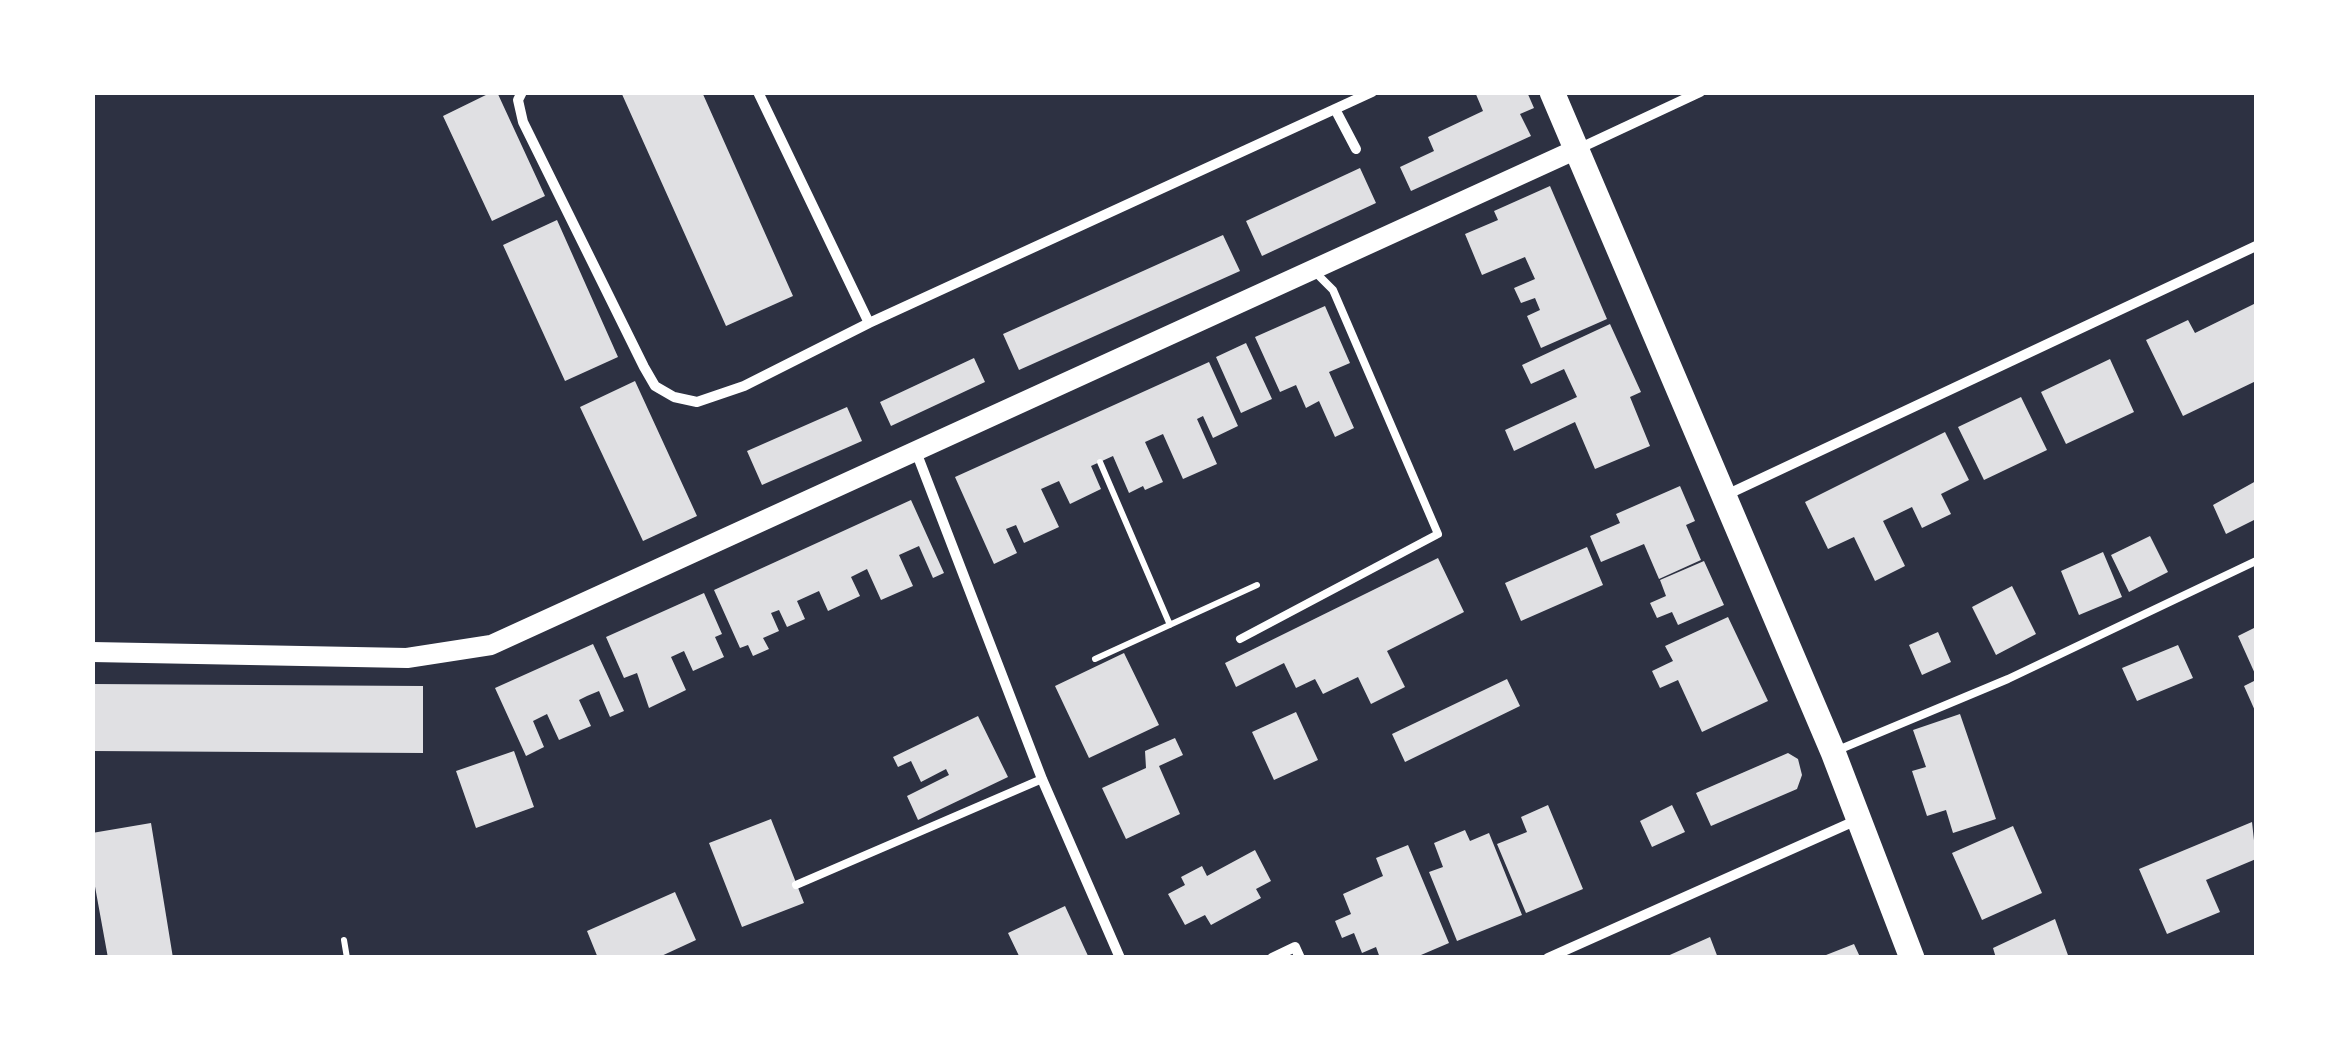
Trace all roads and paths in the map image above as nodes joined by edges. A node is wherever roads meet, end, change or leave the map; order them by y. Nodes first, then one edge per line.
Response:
1 (522, 92) edge
2 (758, 92) edge
3 (1372, 92) edge
4 (1552, 92) edge
5 (1700, 92) edge
6 (1335, 109) junction
7 (1356, 149) dead end
8 (1577, 150) junction
9 (2256, 246) edge
10 (1311, 269) junction
11 (869, 323) junction
12 (915, 449) junction
13 (1100, 462) dead end
14 (1723, 496) junction
15 (2256, 561) edge
16 (1257, 585) dead end
17 (1170, 624) junction
18 (1240, 640) dead end
19 (92, 652) edge
20 (1095, 659) dead end
21 (1833, 752) junction
22 (1042, 779) junction
23 (1856, 820) junction
24 (796, 885) dead end
25 (344, 940) dead end
26 (347, 958) edge
27 (1120, 958) edge
28 (1272, 958) edge
29 (1300, 958) edge
30 (1548, 958) edge
31 (1912, 958) edge

1 - 11 street
2 - 11 street
3 - 6 street
4 - 8 main road
5 - 8 street
6 - 7 street
6 - 11 street
8 - 10 main road
8 - 14 main road
9 - 14 street
10 - 12 main road
10 - 18 lane
12 - 19 main road
12 - 22 street
13 - 17 path
14 - 21 main road
15 - 21 lane
16 - 17 path
17 - 20 path
21 - 23 main road
22 - 24 lane
22 - 27 street
23 - 30 street
23 - 31 main road
25 - 26 path
28 - 29 street

